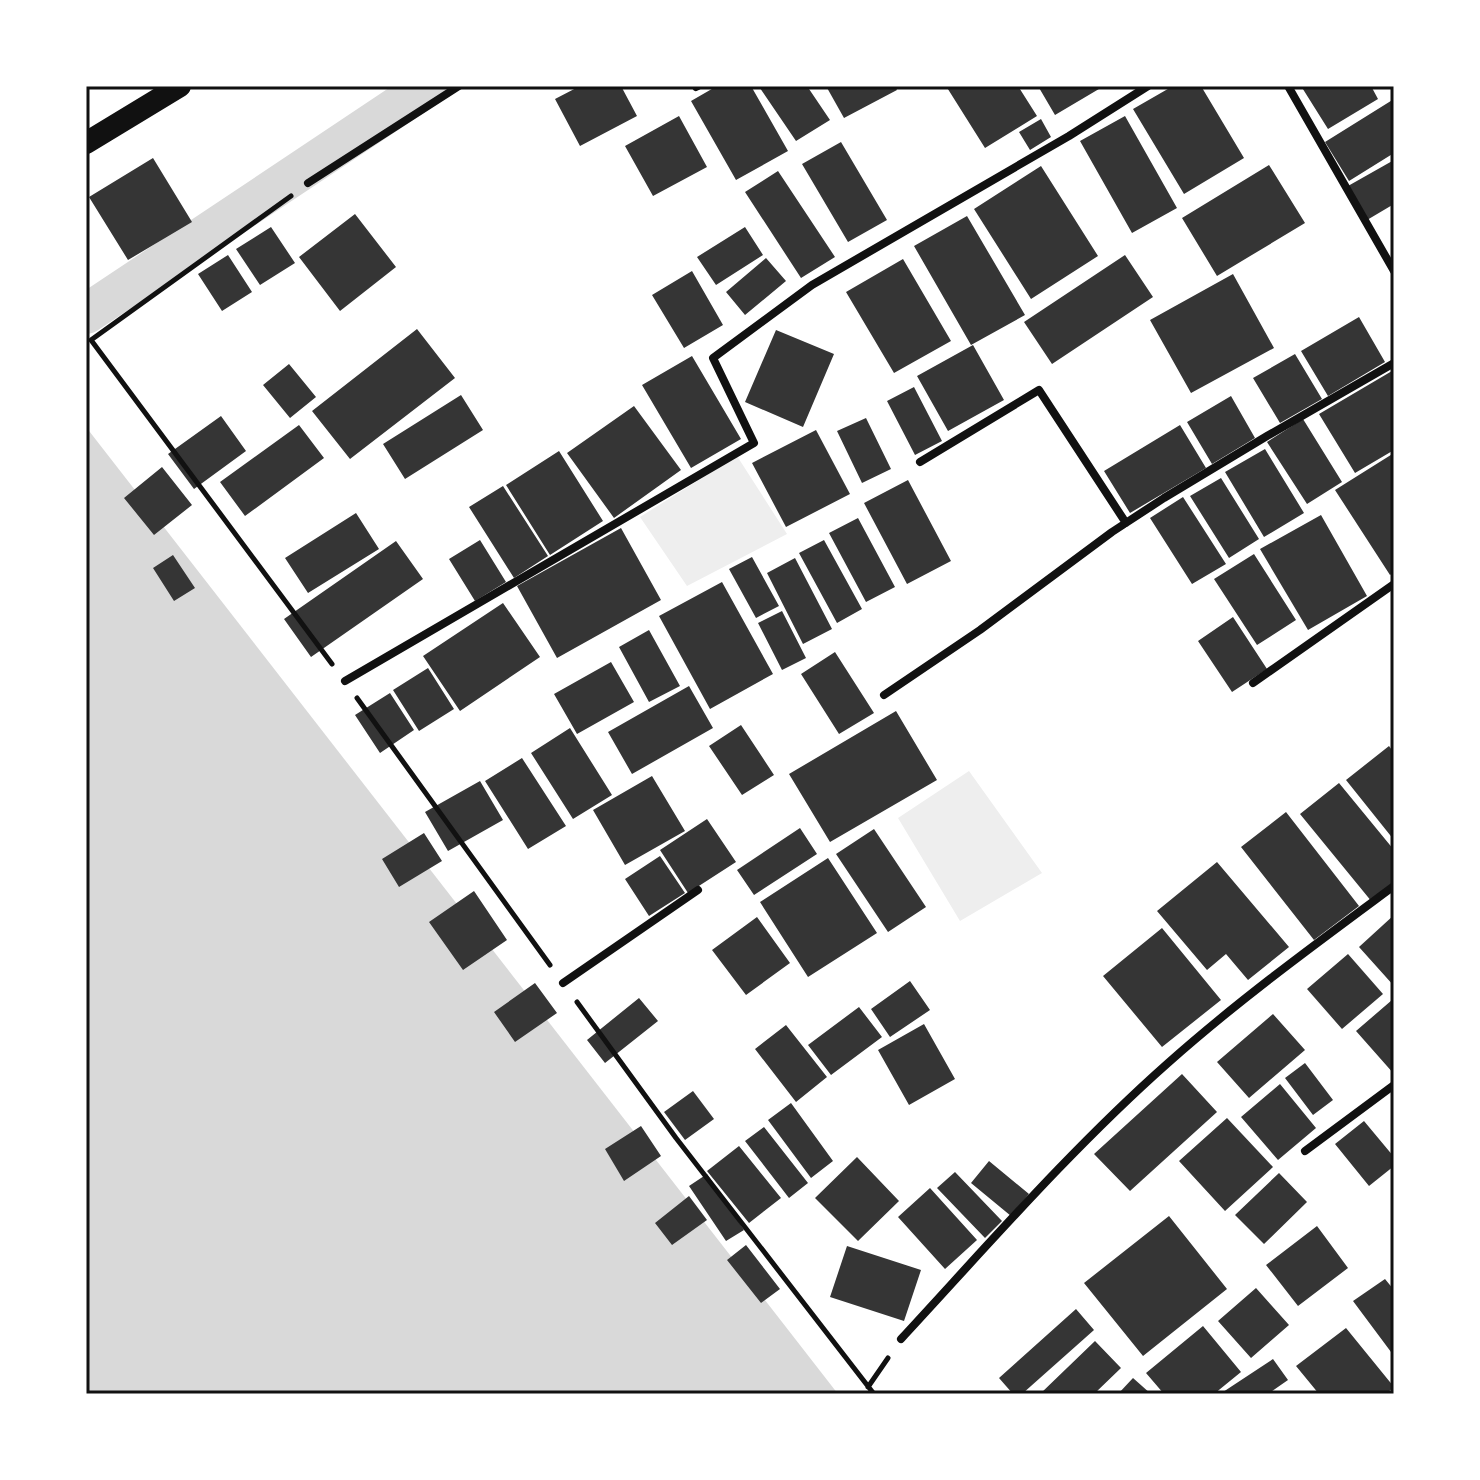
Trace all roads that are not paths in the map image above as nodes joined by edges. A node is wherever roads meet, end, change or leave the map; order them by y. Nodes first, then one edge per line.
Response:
1 (180, 86) edge
2 (459, 86) edge
3 (1148, 86) edge
4 (1288, 86) edge
5 (86, 143) edge
6 (308, 183) road end
7 (1394, 271) edge
8 (1394, 363) edge
9 (920, 462) dead end
10 (1126, 523) junction
11 (1394, 584) edge
12 (345, 681) road end
13 (1253, 683) dead end
14 (884, 695) dead end
15 (1394, 886) edge
16 (698, 890) dead end
17 (563, 983) road end
18 (1394, 1085) edge
19 (1305, 1151) dead end
20 (901, 1339) road end

1 - 5 highway
2 - 6 street
3 - 12 street
4 - 7 street
8 - 10 street
9 - 10 street
10 - 14 street
11 - 13 street
15 - 20 street
16 - 17 street
18 - 19 street

